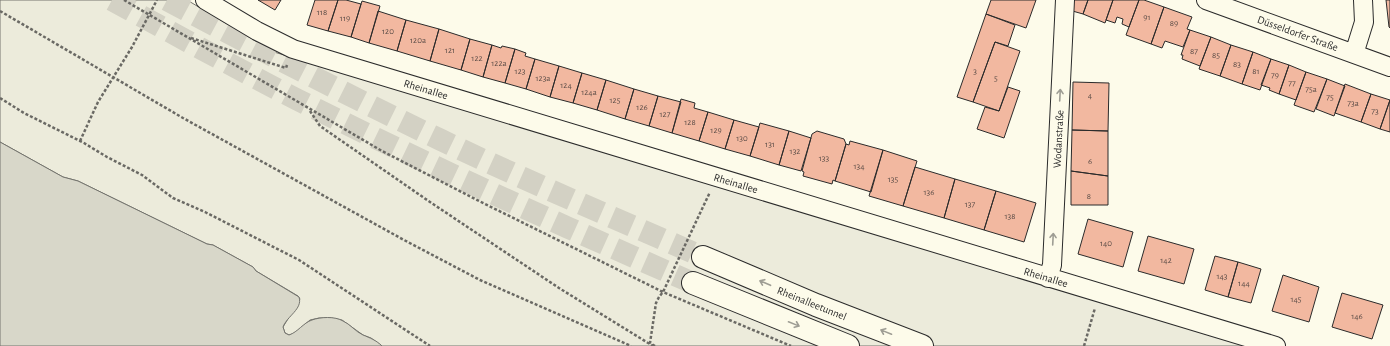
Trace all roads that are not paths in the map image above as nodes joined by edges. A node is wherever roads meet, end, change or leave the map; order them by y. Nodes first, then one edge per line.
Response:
1 (205, 0) edge
2 (1065, 0) edge
3 (1206, 0) edge
4 (1363, 0) edge
5 (1354, 54) junction
6 (1390, 67) edge
7 (703, 257) tunnel mouth
8 (1048, 278) junction
9 (693, 283) tunnel mouth
10 (848, 346) edge
11 (922, 346) edge
12 (1276, 346) edge

1 - 8 street, Rheinallee
8 -> 2 street, Wodanstraße
3 - 5 street, Düsseldorfer Straße
4 - 5 street
5 - 6 street, Düsseldorfer Straße
11 -> 7 highway, Rheinalleetunnel
8 - 12 street, Rheinallee
9 -> 10 highway

